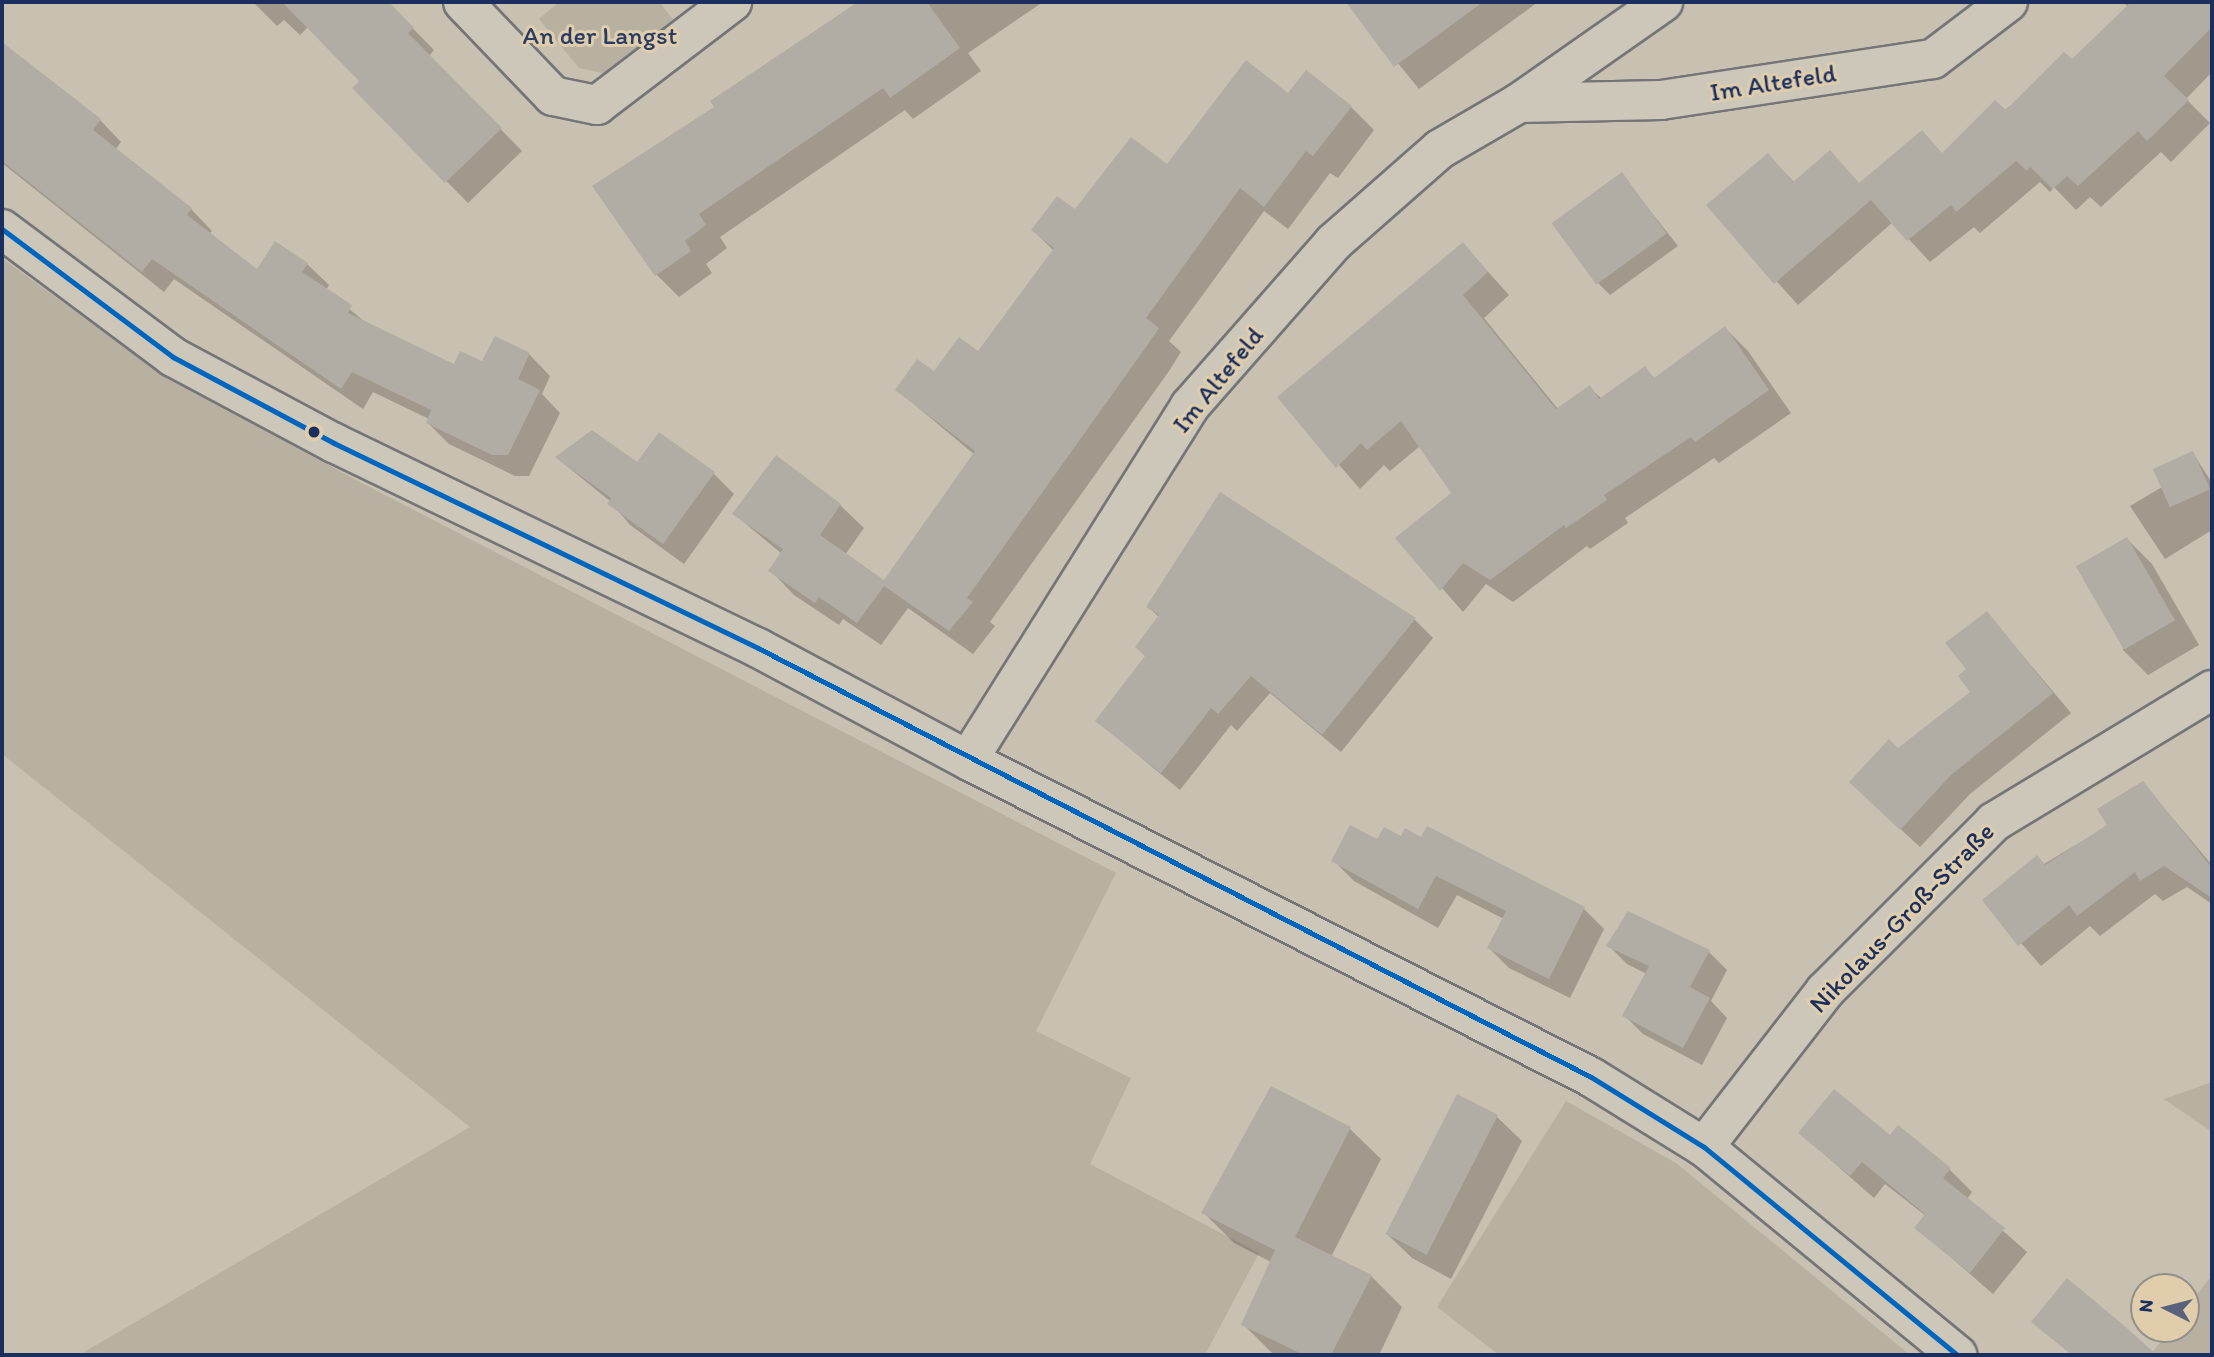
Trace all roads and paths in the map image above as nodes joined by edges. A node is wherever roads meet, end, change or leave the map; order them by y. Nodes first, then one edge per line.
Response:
1 (463, 2) edge
2 (732, 2) edge
3 (1663, 2) edge
4 (2008, 2) edge
5 (1519, 103) junction
6 (2, 229) edge
7 (2212, 690) edge
8 (968, 760) junction
9 (1704, 1147) junction
10 (1957, 1355) edge

1 - 2 street
3 - 5 street, Im Altefeld
4 - 5 street, Im Altefeld
5 - 8 street, Im Altefeld
6 - 8 street
7 - 9 street, Nikolaus-Groß-Straße
8 - 9 street
9 - 10 street

